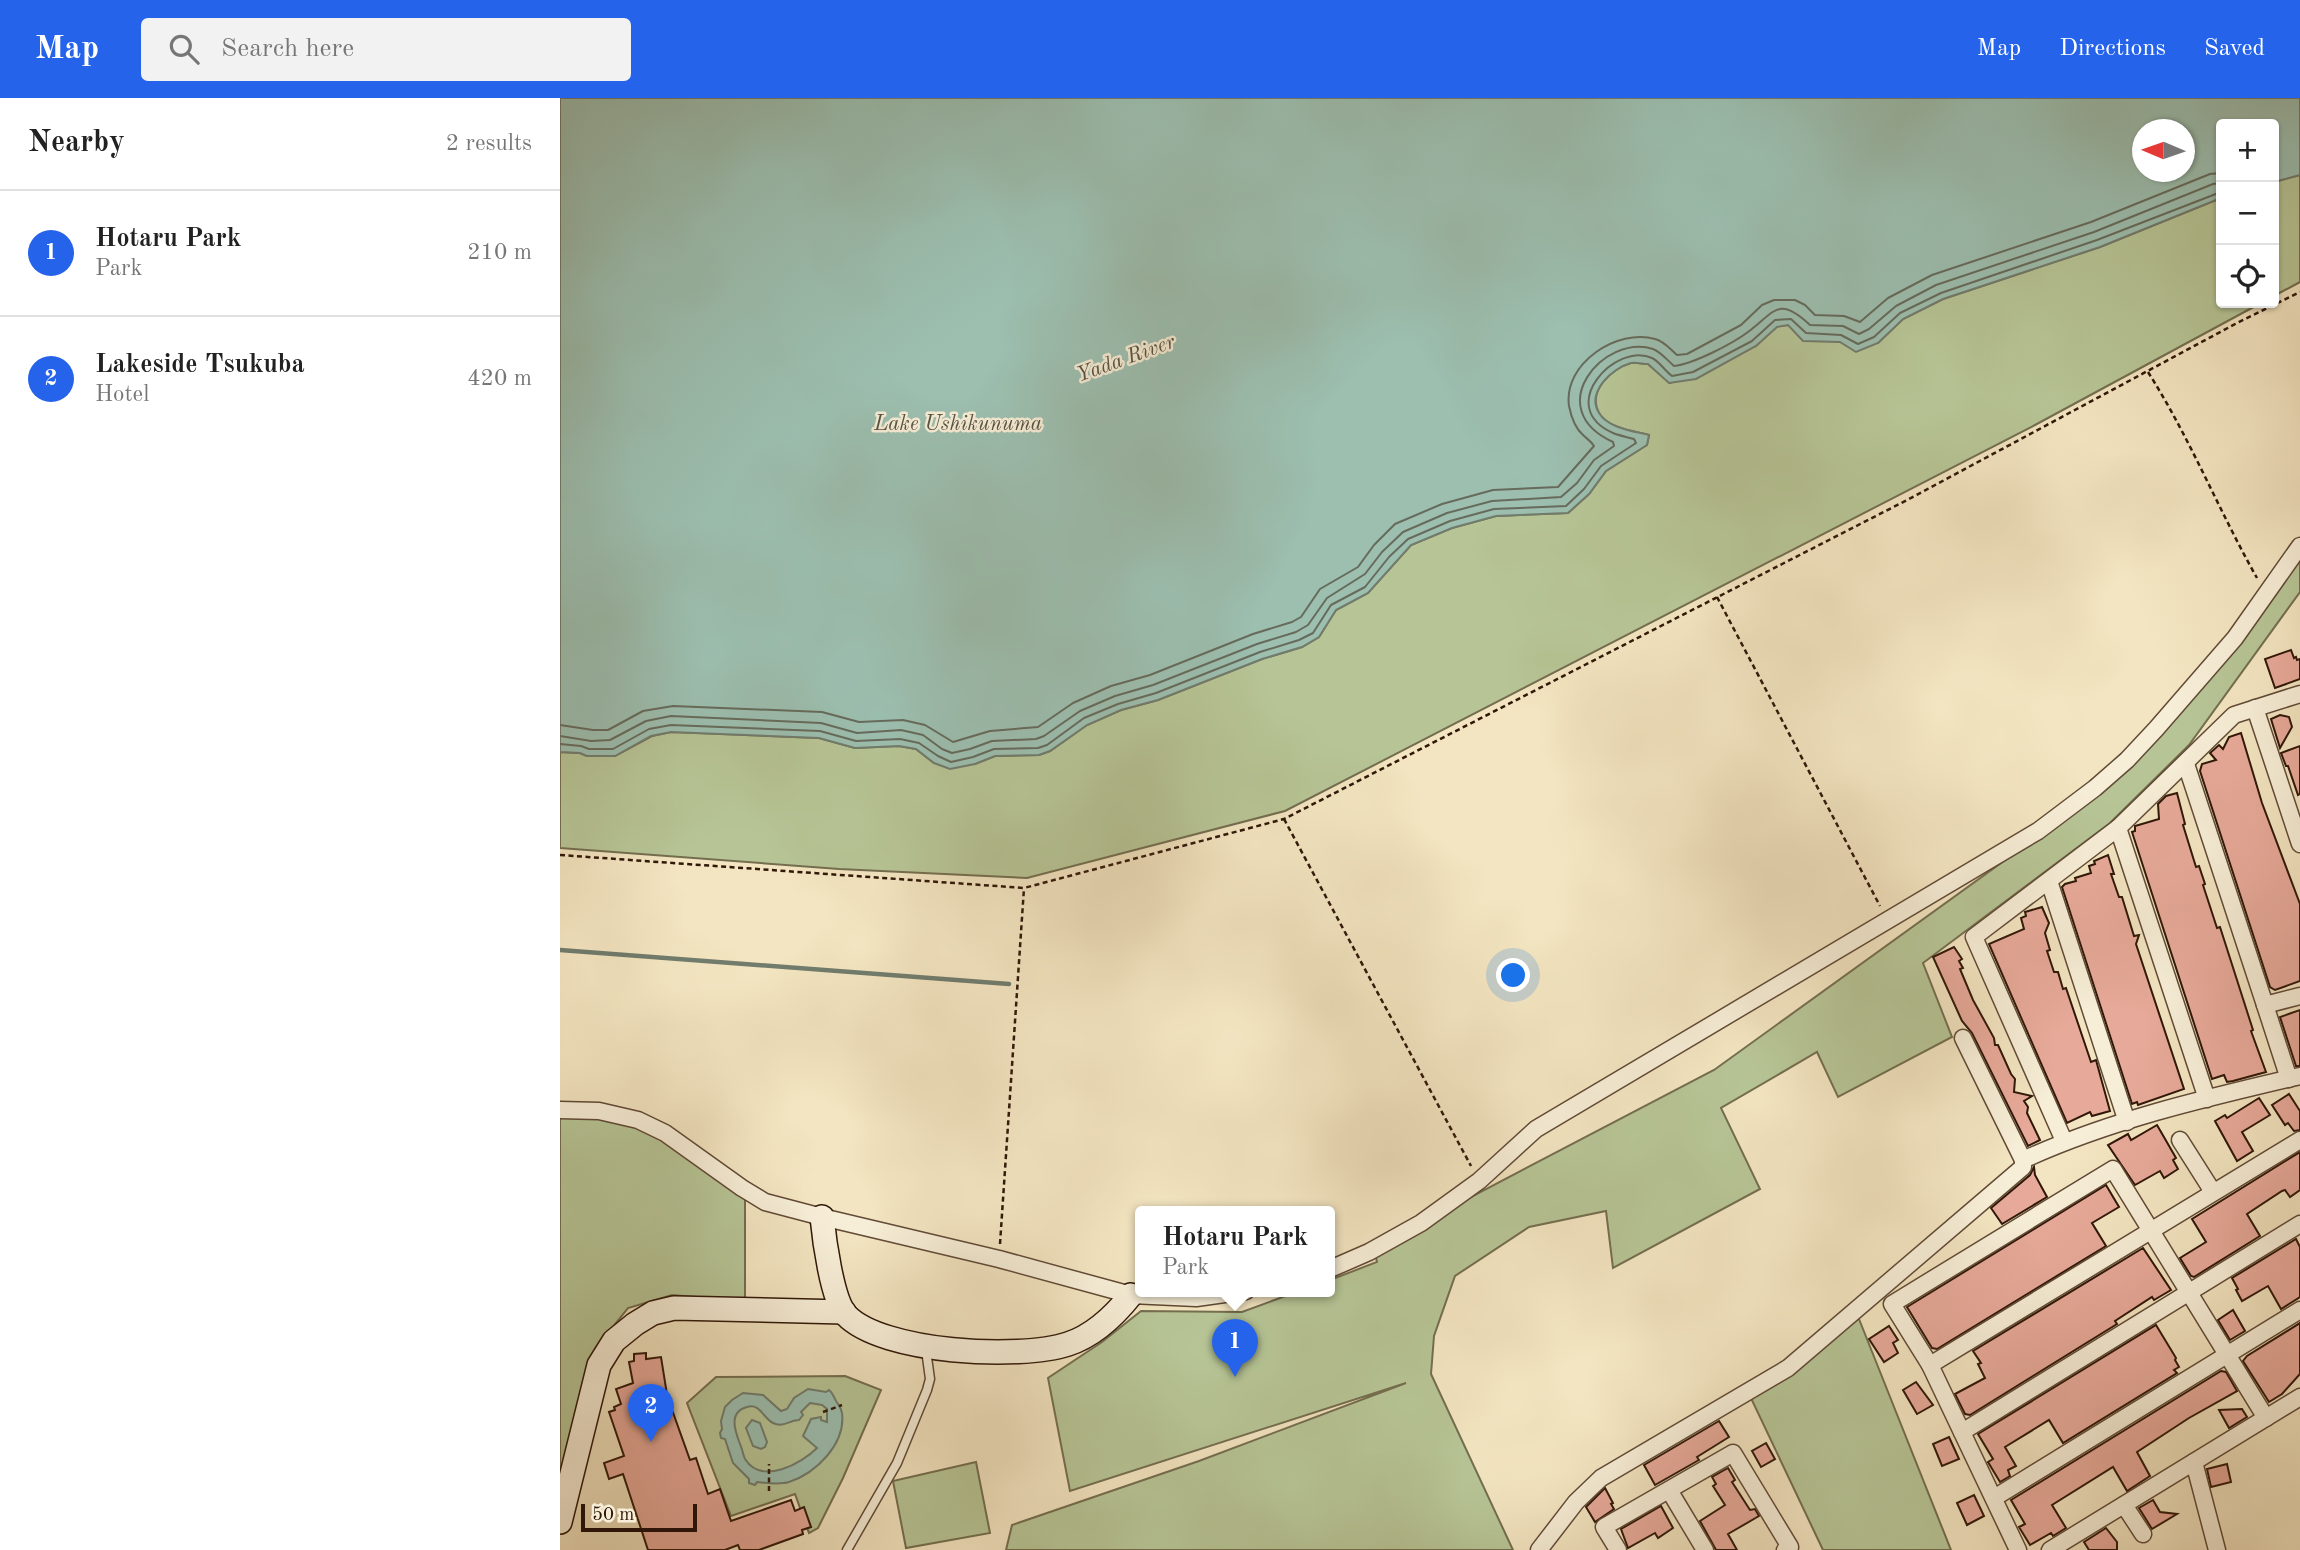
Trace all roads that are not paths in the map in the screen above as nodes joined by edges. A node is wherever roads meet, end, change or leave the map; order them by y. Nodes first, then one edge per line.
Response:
1 (2300, 546) edge
2 (2300, 694) edge
3 (2255, 708) junction
4 (2186, 764) junction
5 (2118, 828) junction
6 (2300, 844) edge
7 (2049, 881) junction
8 (2300, 996) edge
9 (2265, 1005) junction
10 (1964, 1038) dead end
11 (2295, 1077) edge
12 (2207, 1099) junction
13 (560, 1110) edge
14 (2127, 1122) junction
15 (2180, 1140) dead end
16 (2300, 1140) edge
17 (2064, 1141) junction
18 (2023, 1160) junction
19 (2213, 1192) junction
20 (822, 1217) junction
21 (2300, 1224) edge
22 (2151, 1232) junction
23 (1335, 1266) edge
24 (2189, 1293) junction
25 (1130, 1295) junction
26 (1135, 1295) edge
27 (1174, 1297) edge
28 (1203, 1297) edge
29 (2300, 1310) edge
30 (844, 1312) junction
31 (926, 1347) junction
32 (2227, 1355) junction
33 (1930, 1365) junction
34 (2300, 1397) edge
35 (2266, 1418) junction
36 (1962, 1432) junction
37 (2194, 1462) junction
38 (1669, 1490) junction
39 (1994, 1498) junction
40 (2124, 1505) junction
41 (560, 1522) edge
42 (2143, 1534) dead end
43 (2076, 1543) edge
44 (847, 1550) edge
45 (1539, 1550) edge
46 (1618, 1550) edge
47 (1705, 1550) edge
48 (1785, 1550) edge
49 (2018, 1550) edge
50 (2050, 1550) edge
51 (2217, 1550) edge

1 - 23 street
2 - 3 street
3 - 4 street
3 - 6 street
4 - 5 street
4 - 9 street
5 - 7 street
5 - 12 street
7 - 14 street
7 - 17 street
8 - 9 street
9 - 11 street
10 - 18 street
11 - 12 street
12 - 14 street
13 - 20 street
14 - 17 street
15 - 19 street
16 - 19 street
17 - 18 street
18 - 45 street
19 - 22 street
20 - 25 street
20 - 30 street
21 - 24 street
22 - 24 street
22 - 33 street
22 - 33 street
24 - 32 street
24 - 36 street
25 - 26 street
25 - 31 street
27 - 28 street
29 - 32 street
30 - 31 street
30 - 41 street
31 - 44 lane
32 - 35 street
32 - 39 street
33 - 36 street
34 - 35 street
35 - 37 street
36 - 39 street
37 - 40 street
37 - 51 street
38 - 46 street
38 - 47 street
38 - 48 street
39 - 49 street
40 - 42 street
40 - 43 street
43 - 50 street

